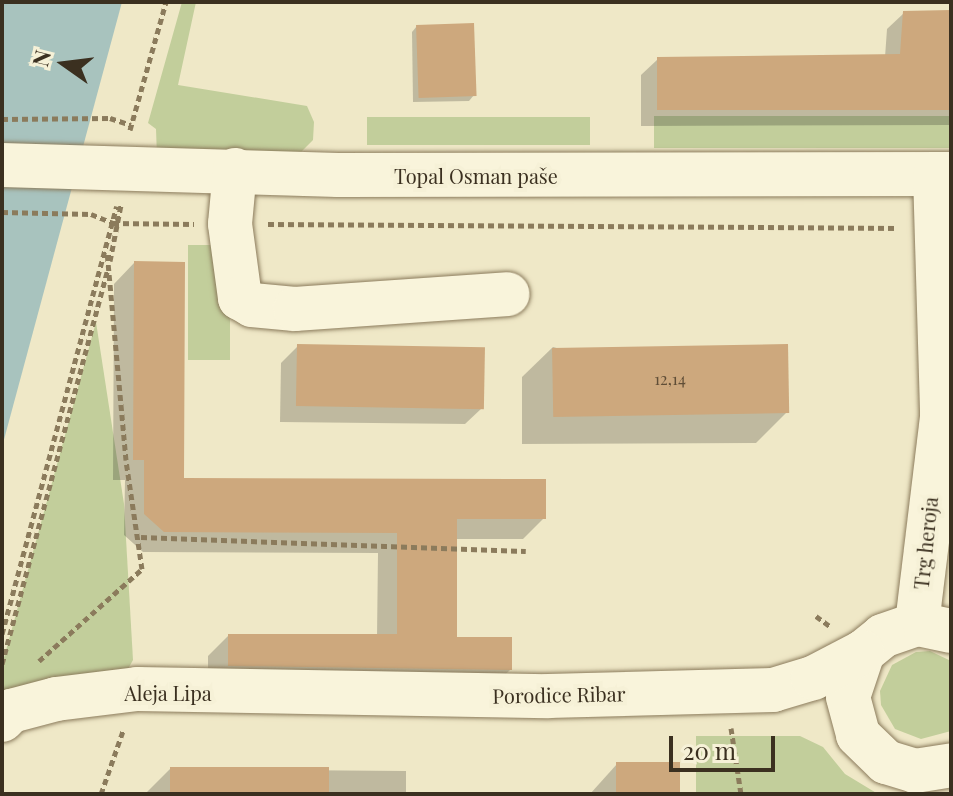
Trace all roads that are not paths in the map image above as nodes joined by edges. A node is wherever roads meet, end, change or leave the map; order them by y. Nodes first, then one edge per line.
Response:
1 (2, 165) edge
2 (235, 170) junction
3 (943, 174) edge
4 (507, 294) dead end
5 (947, 433) edge
6 (934, 628) edge
7 (863, 652) junction
8 (778, 690) junction
9 (340, 694) joint
10 (852, 719) junction
11 (2, 720) edge
12 (937, 781) edge

1 - 2 street, Topal Osman paše
2 - 3 street, Topal Osman paše
2 - 4 street
3 - 5 street, Trg heroja
5 - 6 street, Trg heroja
6 - 7 street, Porodice Ribar
7 - 8 street, Porodice Ribar
7 - 10 street
8 - 9 street, Porodice Ribar
8 - 10 street, Porodice Ribar
9 - 11 street, Aleja Lipa
10 - 12 street

